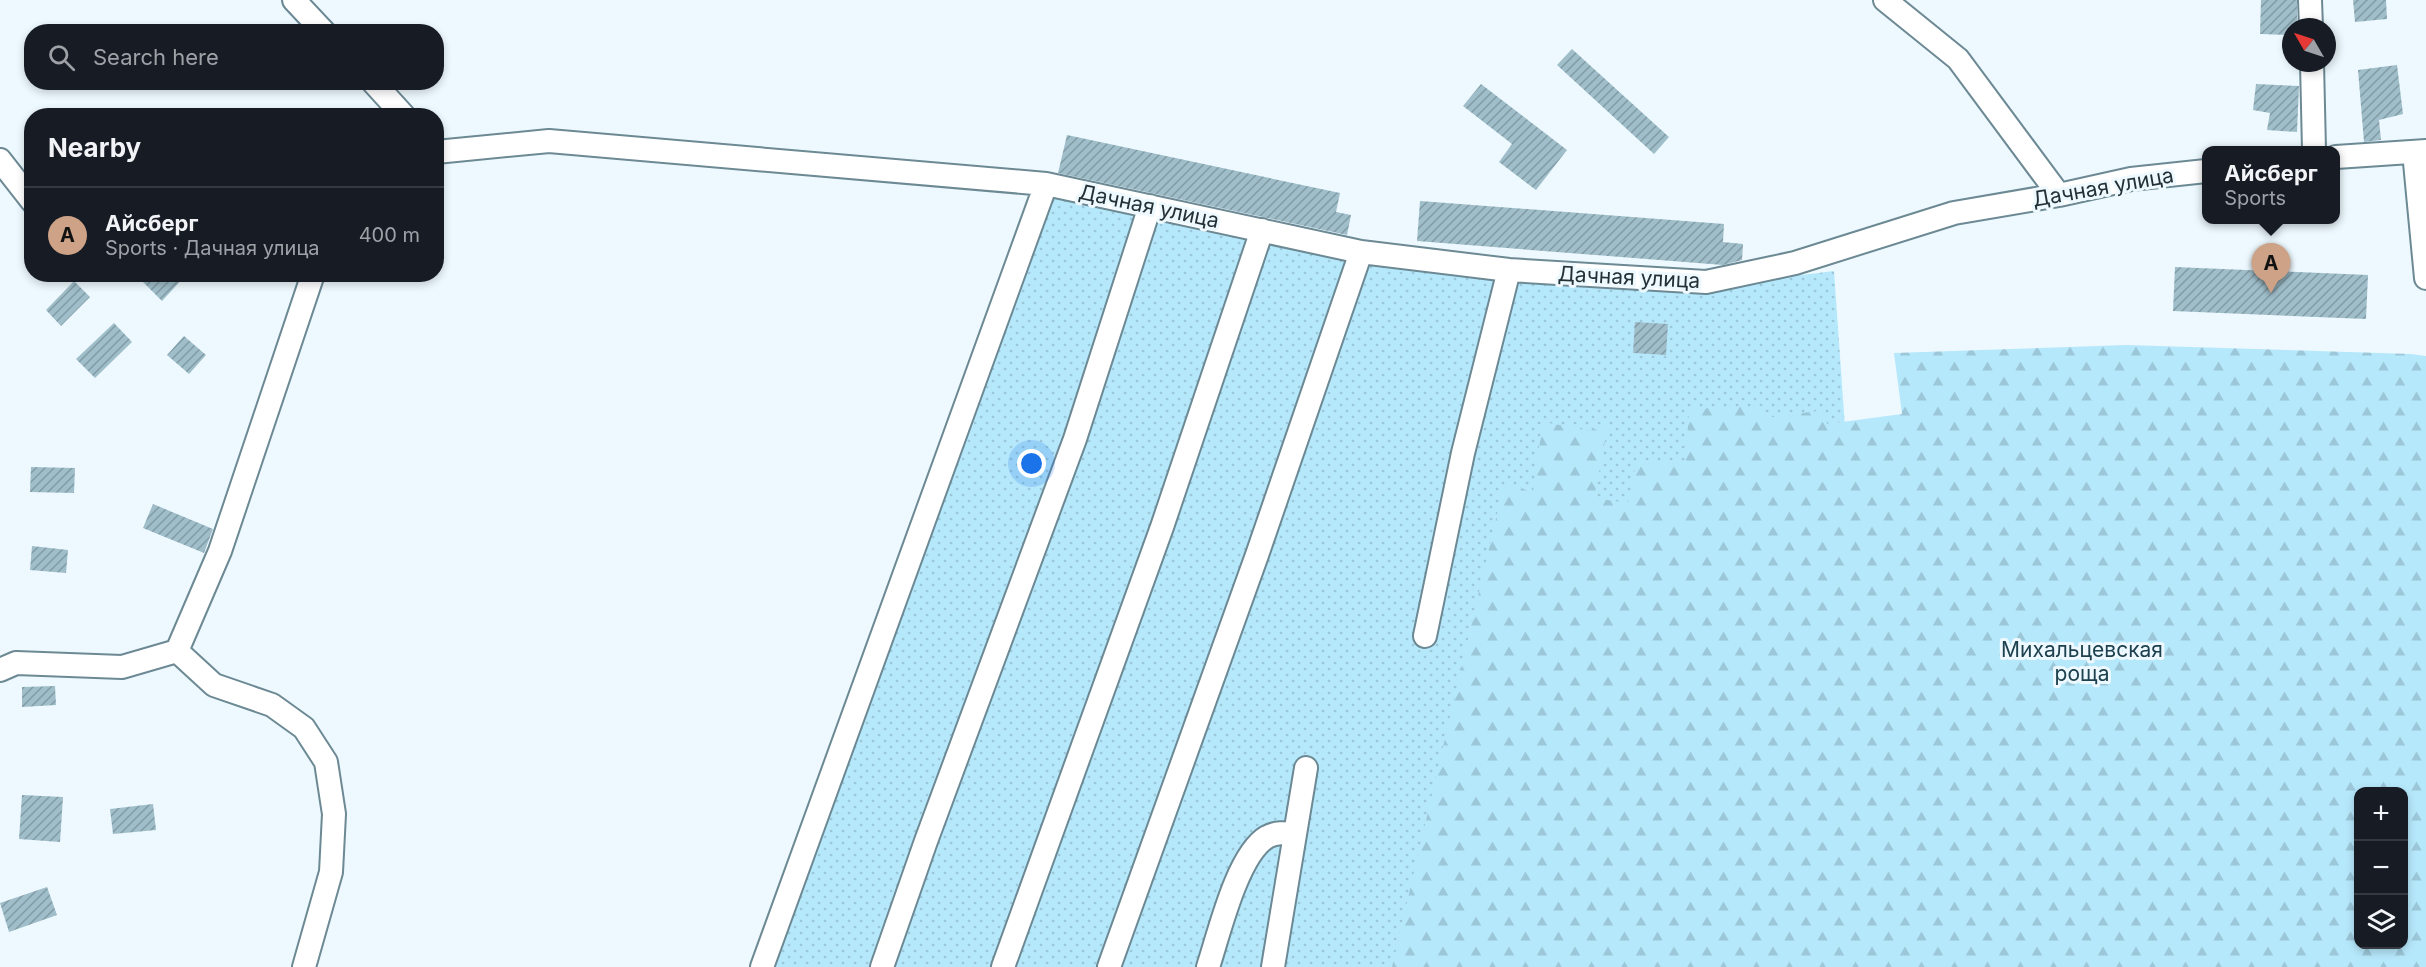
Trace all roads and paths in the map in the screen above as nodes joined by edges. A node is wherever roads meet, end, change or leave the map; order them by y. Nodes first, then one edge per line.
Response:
1 (294, 0) edge
2 (1885, 0) edge
3 (2310, 0) edge
4 (2311, 18) edge
5 (316, 24) edge
6 (2312, 72) edge
7 (380, 90) edge
8 (397, 108) edge
9 (2314, 146) edge
10 (444, 150) edge
11 (2420, 152) edge
12 (2340, 157) edge
13 (0, 160) edge
14 (2202, 171) edge
15 (1046, 184) junction
16 (24, 191) edge
17 (2059, 195) junction
18 (1150, 206) junction
19 (1262, 230) junction
20 (1361, 252) junction
21 (1509, 270) junction
22 (2426, 278) edge
23 (310, 282) edge
24 (1425, 636) dead end
25 (177, 651) junction
26 (0, 670) edge
27 (1306, 768) dead end
28 (1295, 834) junction
29 (304, 967) edge
30 (762, 967) edge
31 (882, 967) edge
32 (1003, 967) edge
33 (1109, 967) edge
34 (1208, 967) edge
35 (1273, 967) edge

1 - 5 street
2 - 17 street
3 - 4 street
6 - 9 street
7 - 8 street
10 - 15 street, Дачная улица
11 - 12 street
11 - 22 street
13 - 16 street
14 - 17 street, Дачная улица
15 - 18 street, Дачная улица
15 - 30 street
17 - 21 street, Дачная улица
18 - 19 street, Дачная улица
18 - 31 street
19 - 20 street, Дачная улица
19 - 32 street
20 - 21 street, Дачная улица
20 - 33 street
21 - 24 street
23 - 25 street
25 - 26 street
25 - 29 street
27 - 28 street
28 - 34 street
28 - 35 street

